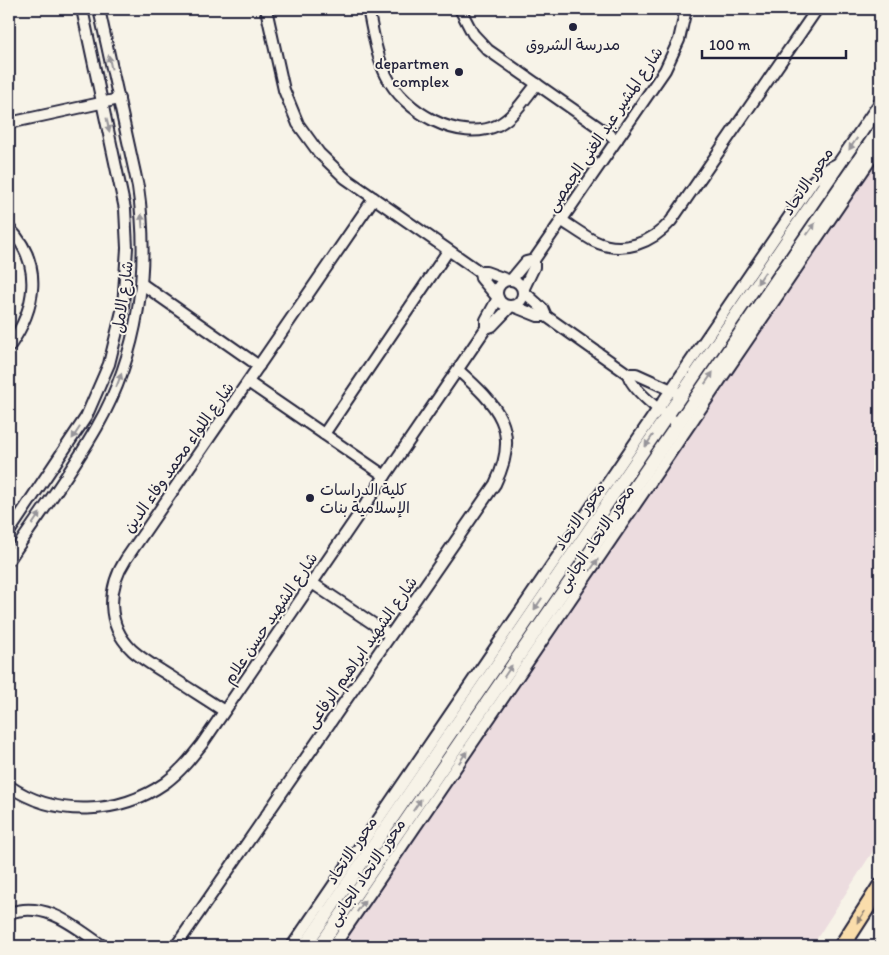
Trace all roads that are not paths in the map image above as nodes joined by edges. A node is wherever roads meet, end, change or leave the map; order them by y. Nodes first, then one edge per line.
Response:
1 (82, 9) edge
2 (99, 9) edge
3 (266, 9) edge
4 (368, 9) edge
5 (460, 9) edge
6 (686, 9) edge
7 (817, 9) edge
8 (537, 84) junction
9 (118, 99) junction
10 (103, 102) junction
11 (880, 104) edge
12 (9, 123) edge
13 (880, 129) edge
14 (617, 140) junction
15 (880, 146) edge
16 (374, 198) junction
17 (561, 220) junction
18 (9, 228) edge
19 (448, 250) junction
20 (534, 260) junction
21 (480, 272) junction
22 (509, 280) junction
23 (142, 284) junction
24 (523, 290) junction
25 (498, 298) junction
26 (512, 306) junction
27 (546, 316) junction
28 (486, 328) junction
29 (9, 347) edge
30 (259, 366) junction
31 (458, 370) junction
32 (628, 374) junction
33 (248, 382) junction
34 (682, 395) junction
35 (667, 416) junction
36 (324, 434) junction
37 (385, 476) junction
38 (9, 532) edge
39 (9, 560) edge
40 (312, 583) junction
41 (390, 635) junction
42 (224, 711) junction
43 (9, 786) edge
44 (880, 887) edge
45 (9, 913) edge
46 (103, 946) edge
47 (176, 946) edge
48 (292, 946) edge
49 (305, 946) edge
50 (320, 946) edge
51 (334, 946) edge
52 (842, 946) edge

1 - 10 street, شارع الامل
9 -> 2 street, شارع الامل
3 - 16 street
4 - 8 street
5 - 8 street
6 - 14 street, شارع المشير عبد الغنى الجمصى
7 - 17 street
8 - 14 street
9 - 10 street
23 -> 9 street, شارع الامل
10 - 12 street
10 -> 38 street, شارع الامل
11 -> 34 street, محور الاتحاد
34 -> 13 street, محور الاتحاد
14 - 17 street, شارع المشير عبد الغنى الجمصى
51 -> 15 street, محور الاتحاد الجانبى
16 - 19 street
16 - 30 street, شارع اللواء محمد وفاء الدين
17 - 20 street, شارع المشير عبد الغنى الجمصى
18 - 29 street
19 - 21 street
19 - 36 street
20 - 22 street, شارع المشير عبد الغنى الجمصى
20 - 24 street, شارع المشير عبد الغنى الجمصى
21 - 22 street
21 - 25 street
22 - 24 street
22 - 25 street
23 - 30 street
39 -> 23 street, شارع الامل
24 - 26 street
24 - 27 street
25 - 26 street
25 - 28 street, شارع الشهيد حسن علام
26 - 27 street
26 - 28 street, شارع الشهيد حسن علام
27 - 32 street
28 - 31 street, شارع الشهيد حسن علام
30 - 33 street, شارع اللواء محمد وفاء الدين
31 - 37 street, شارع الشهيد حسن علام
31 - 41 street, شارع الشهيد ابراهيم الرفاعى
32 - 34 street
32 - 35 street
33 - 36 street
33 - 42 street, شارع اللواء محمد وفاء الدين
34 - 35 street, محور الاتحاد
34 - 35 street, محور الاتحاد الجانبى
35 - 48 street, محور الاتحاد الجانبى
35 -> 49 street, محور الاتحاد
50 -> 35 street, محور الاتحاد
36 - 37 street
37 - 40 street, شارع الشهيد حسن علام
40 - 41 street
40 - 42 street, شارع الشهيد حسن علام
41 - 47 street, شارع الشهيد ابراهيم الرفاعى
42 - 43 street, شارع الشهيد حسن علام
44 -> 52 main road
45 - 46 street

